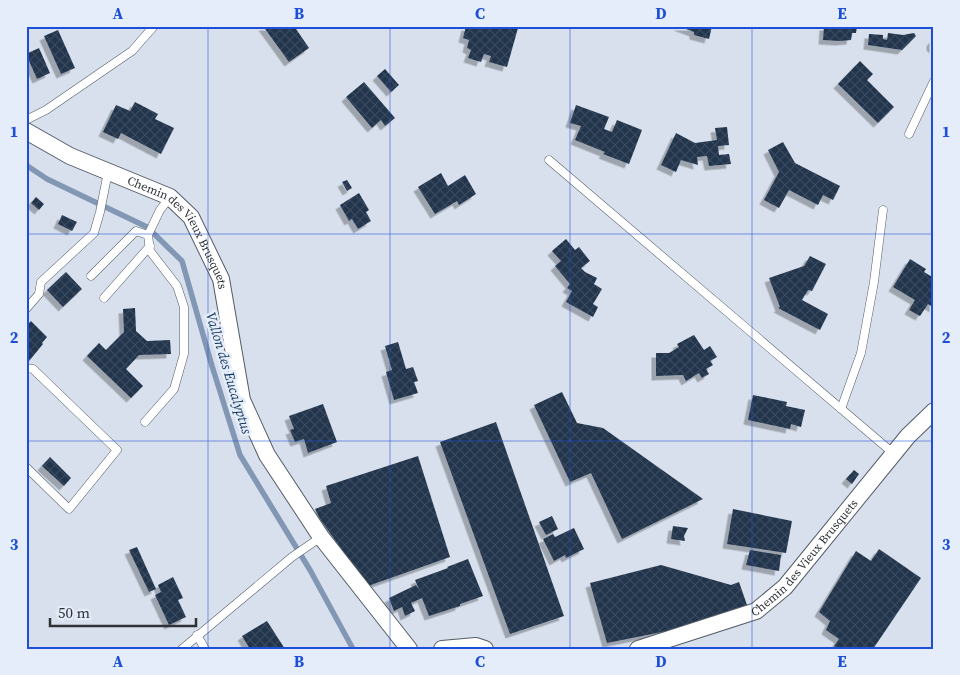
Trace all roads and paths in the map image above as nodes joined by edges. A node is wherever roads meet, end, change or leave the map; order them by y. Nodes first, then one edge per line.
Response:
1 (154, 26) edge
2 (934, 81) edge
3 (26, 120) edge
4 (26, 131) edge
5 (910, 134) dead end
6 (549, 160) dead end
7 (108, 172) junction
8 (170, 196) junction
9 (883, 210) dead end
10 (148, 235) junction
11 (150, 246) junction
12 (91, 276) dead end
13 (104, 298) dead end
14 (26, 309) edge
15 (26, 368) edge
16 (841, 409) junction
17 (934, 411) edge
18 (145, 422) dead end
19 (893, 453) junction
20 (26, 467) edge
21 (321, 537) junction
22 (197, 635) junction
23 (182, 649) edge
24 (205, 649) edge
25 (408, 649) edge
26 (442, 649) edge
27 (485, 649) edge
28 (638, 649) edge

1 - 3 lane
2 - 5 lane
4 - 7 street, Chemin des Vieux Brusquets
6 - 16 lane
7 - 8 street, Chemin des Vieux Brusquets
7 - 14 lane
8 - 10 lane
8 - 21 street, Chemin des Vieux Brusquets
9 - 16 lane
10 - 11 lane
10 - 12 lane
11 - 13 lane
11 - 18 lane
15 - 20 lane
16 - 19 lane
17 - 19 street, Chemin des Vieux Brusquets
19 - 28 street, Chemin des Vieux Brusquets
21 - 22 lane
21 - 25 street, Chemin des Vieux Brusquets
22 - 23 lane
22 - 24 lane
26 - 27 street

